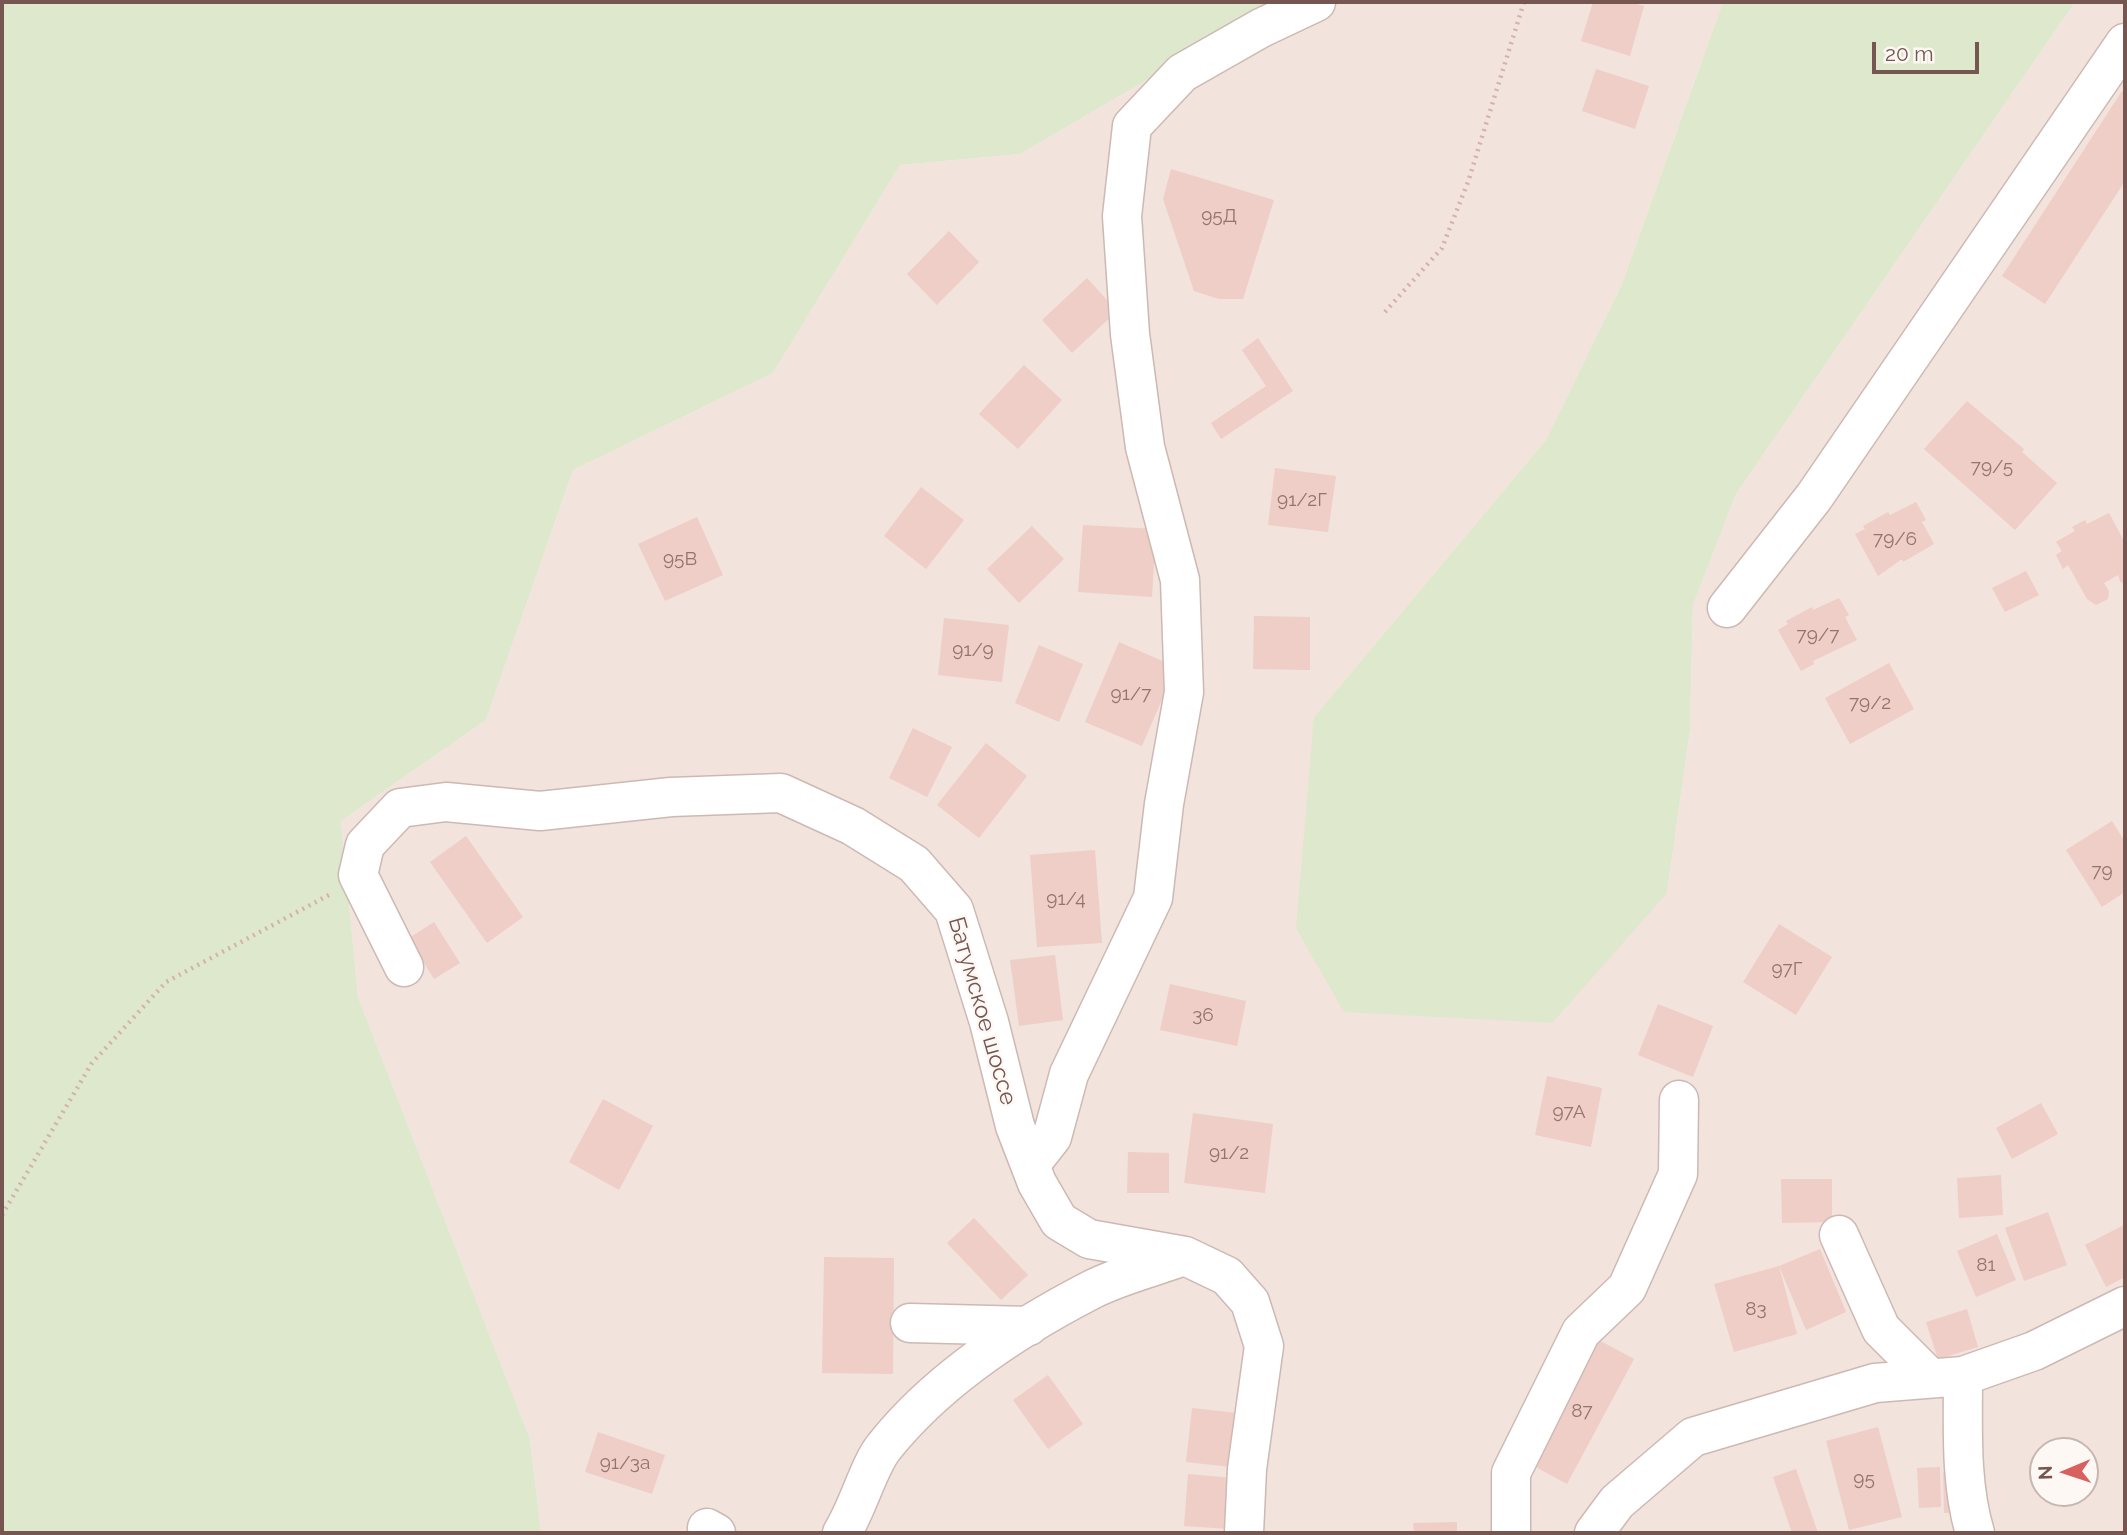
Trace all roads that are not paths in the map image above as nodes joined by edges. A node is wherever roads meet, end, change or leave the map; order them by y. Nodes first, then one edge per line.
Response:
1 (1316, 2) edge
2 (2125, 43) edge
3 (1727, 608) dead end
4 (404, 967) dead end
5 (1679, 1100) dead end
6 (1030, 1164) junction
7 (1839, 1235) dead end
8 (1185, 1256) junction
9 (2125, 1306) edge
10 (910, 1322) dead end
11 (1029, 1326) junction
12 (1947, 1377) junction
13 (842, 1533) edge
14 (1244, 1533) edge
15 (1511, 1533) edge
16 (1594, 1533) edge
17 (1975, 1533) edge

1 - 6 street
2 - 3 street
4 - 6 street, Батумское шоссе
5 - 15 street
6 - 8 street, Батумское шоссе
7 - 12 street
8 - 11 street
8 - 14 street, Батумское шоссе
9 - 12 street
10 - 11 street
11 - 13 street
12 - 16 street
12 - 17 street

